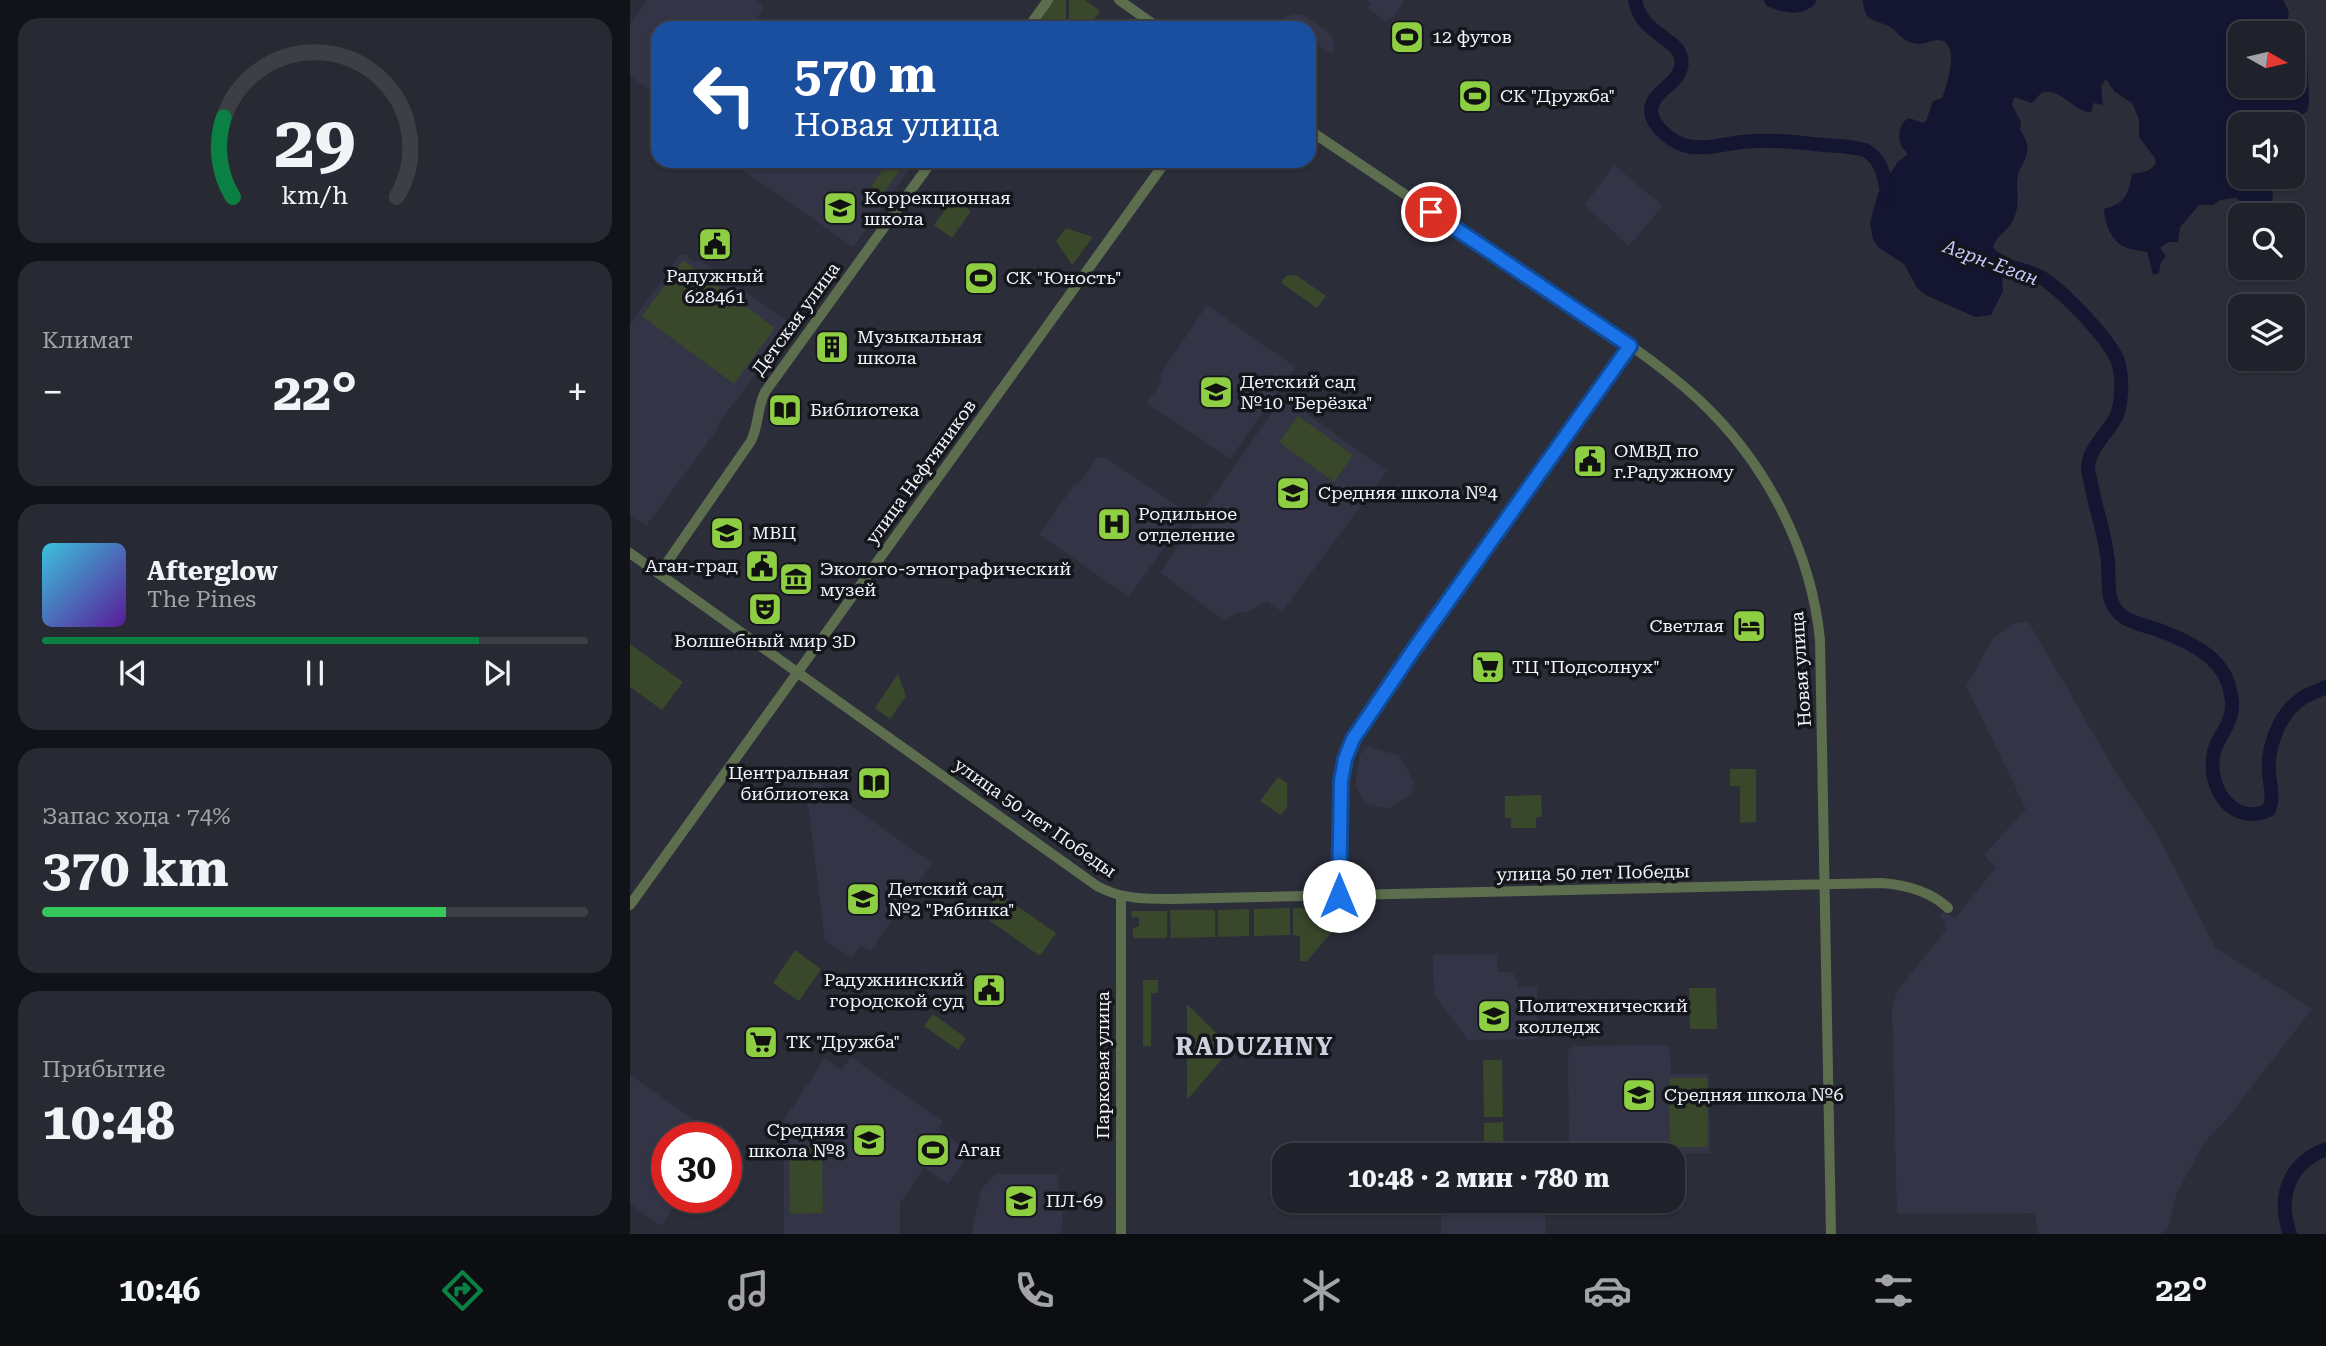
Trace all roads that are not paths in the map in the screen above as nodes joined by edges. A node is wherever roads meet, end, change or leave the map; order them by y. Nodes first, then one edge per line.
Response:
1 (1048, 0) edge
2 (1119, 0) edge
3 (1033, 21) edge
4 (1148, 21) edge
5 (1316, 135) edge
6 (927, 168) edge
7 (1161, 168) edge
8 (1630, 346) junction
9 (630, 553) edge
10 (659, 574) junction
11 (798, 671) junction
12 (1825, 886) junction
13 (1121, 896) junction
14 (1339, 896) junction
15 (630, 905) edge
16 (1948, 908) dead end
17 (1121, 1234) edge
18 (1831, 1234) edge

1 - 3 street
2 - 4 street
5 - 8 street, Новая улица
6 - 10 street, Детская улица
7 - 11 street, улица Нефтяников
8 - 12 street, Новая улица
8 - 14 street
9 - 10 street, улица 50 лет Победы
10 - 11 street, улица 50 лет Победы
11 - 13 street, улица 50 лет Победы
11 - 15 street, улица Нефтяников
12 - 14 street, улица 50 лет Победы
12 - 16 street, улица 50 лет Победы
12 - 18 street, Новая улица
13 - 14 street, улица 50 лет Победы
13 - 17 street, Парковая улица

